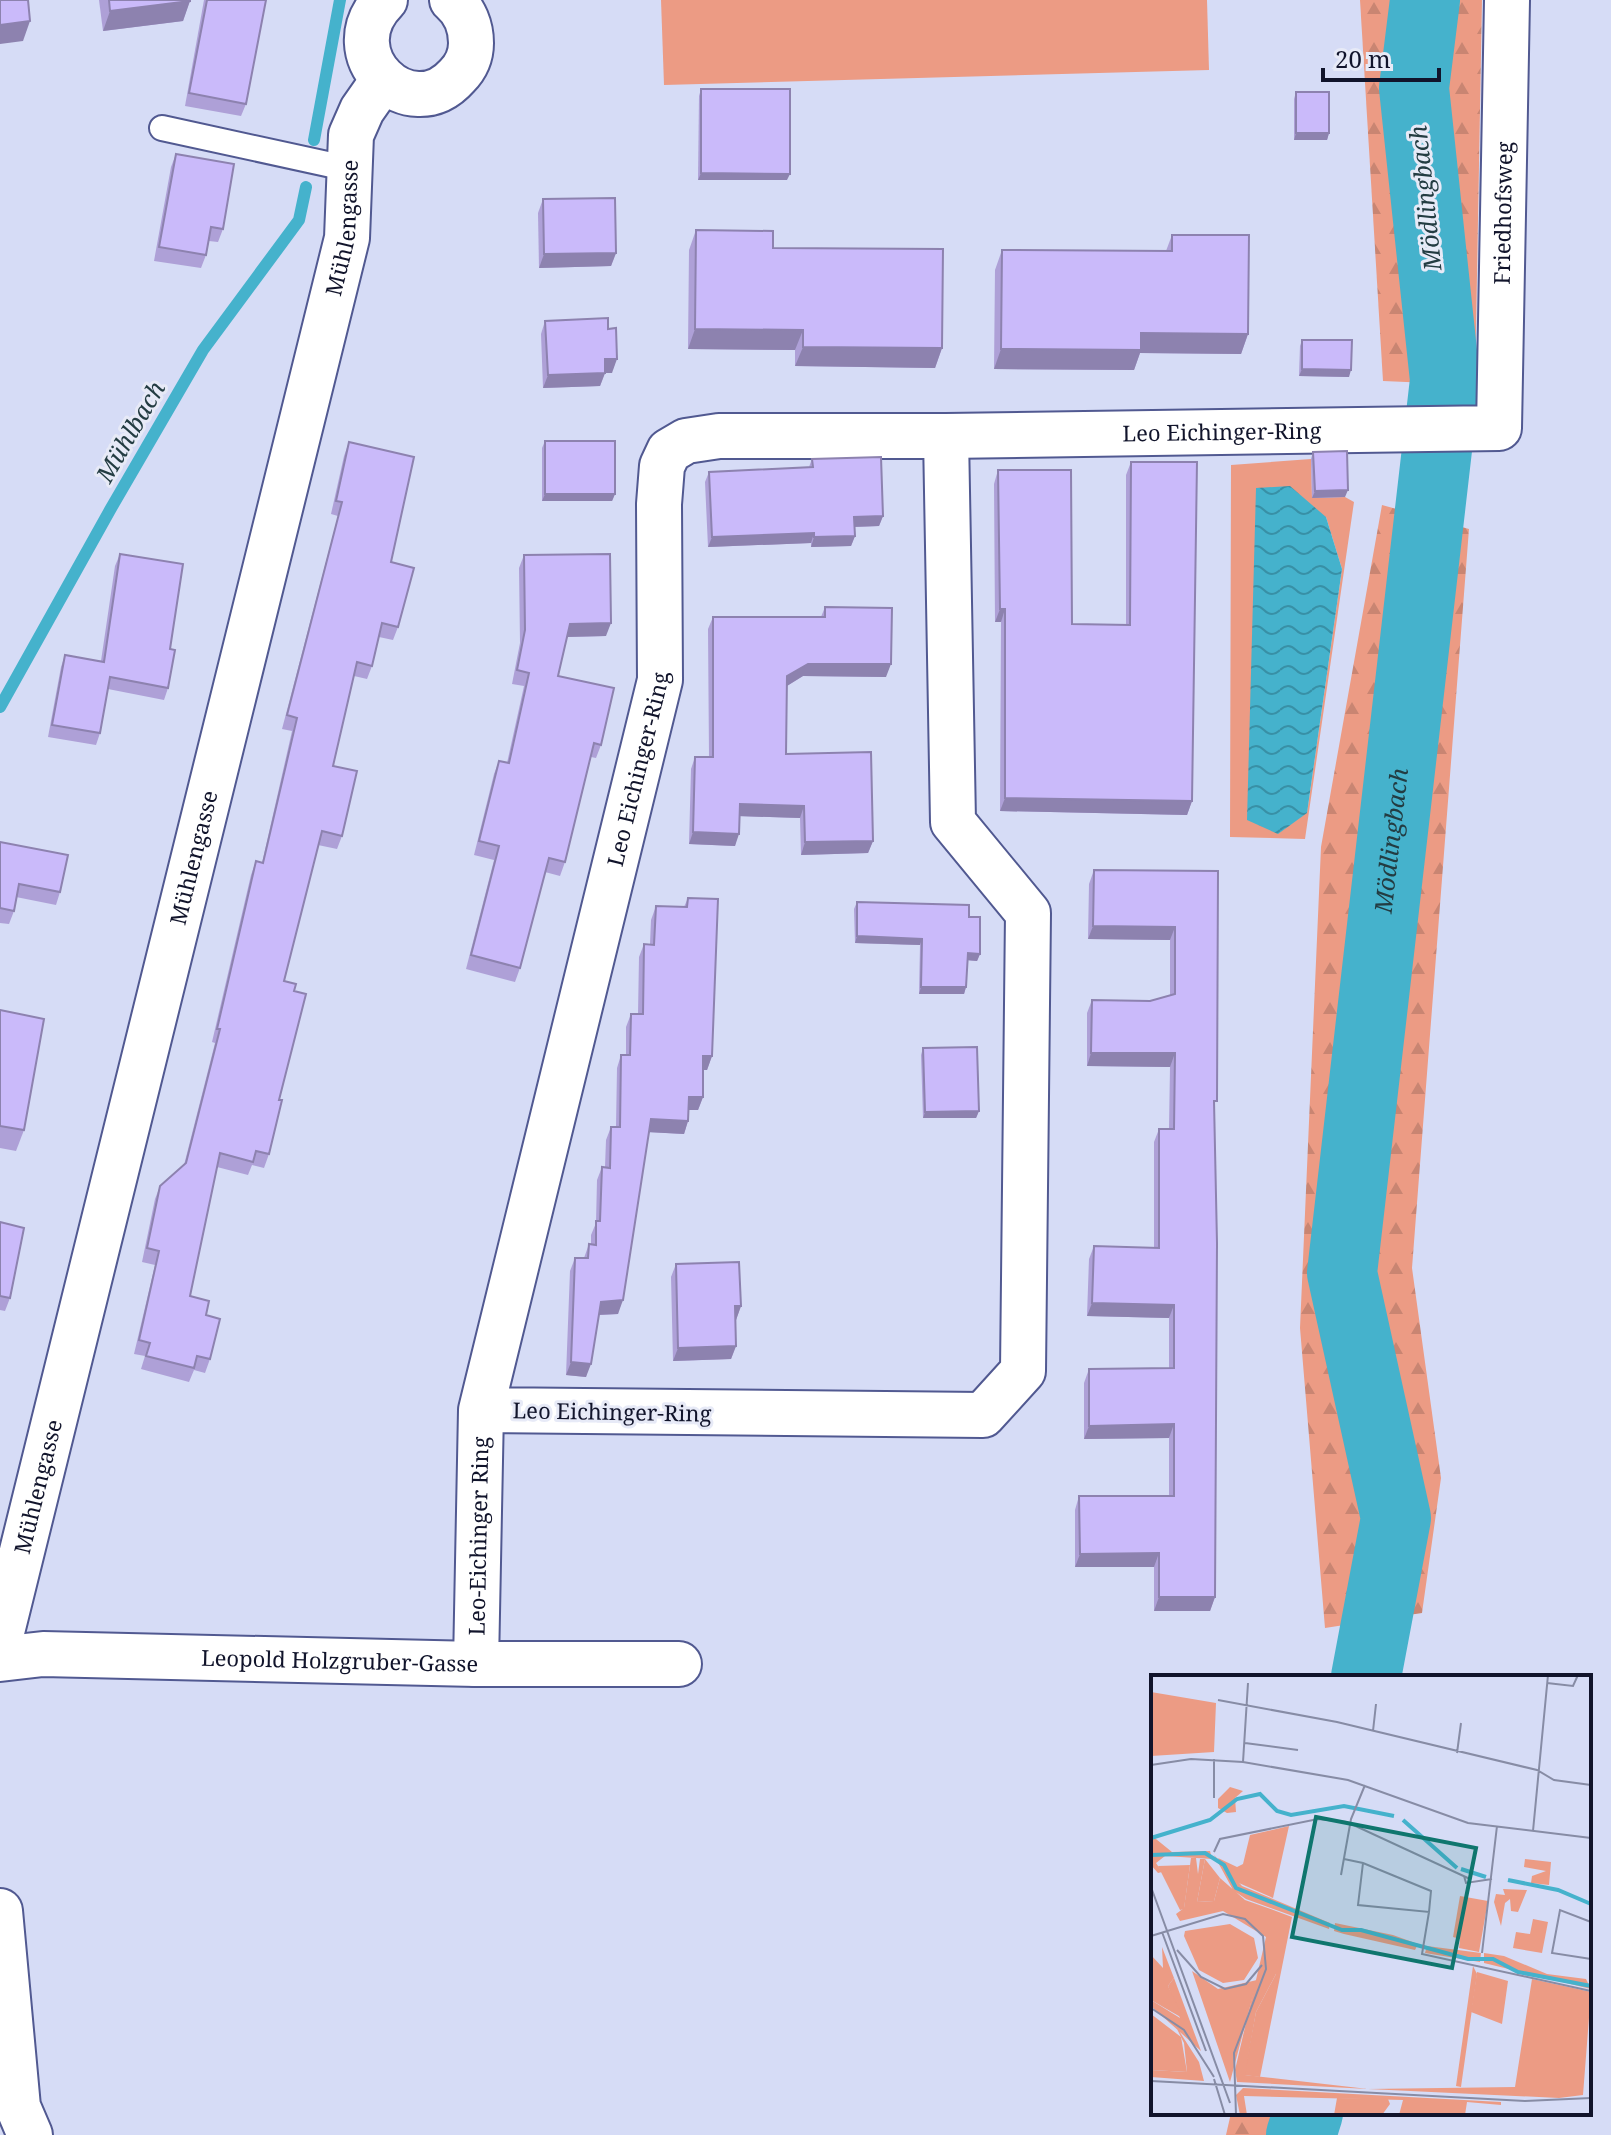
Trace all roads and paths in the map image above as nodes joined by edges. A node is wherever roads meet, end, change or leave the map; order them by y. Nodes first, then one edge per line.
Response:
1 (452, 0) edge
2 (1507, 0) edge
3 (376, 10) edge
4 (383, 80) junction
5 (162, 128) dead end
6 (350, 169) junction
7 (1481, 428) joint
8 (946, 436) junction
9 (481, 1410) junction
10 (0, 1640) edge
11 (0, 1659) edge
12 (476, 1664) junction
13 (679, 1664) dead end
14 (0, 1911) edge
15 (30, 2135) edge

1 - 4 street
2 - 7 street, Friedhofsweg
3 - 4 street
4 - 6 street, Mühlengasse
5 - 6 lane
6 - 10 street, Mühlengasse
7 - 8 street, Leo Eichinger-Ring
8 - 9 street, Leo Eichinger-Ring
8 - 9 street, Leo Eichinger-Ring
9 - 12 street, Leo-Eichinger Ring
11 - 12 street, Leopold Holzgruber-Gasse
12 - 13 street, Leopold Holzgruber-Gasse
14 - 15 street

